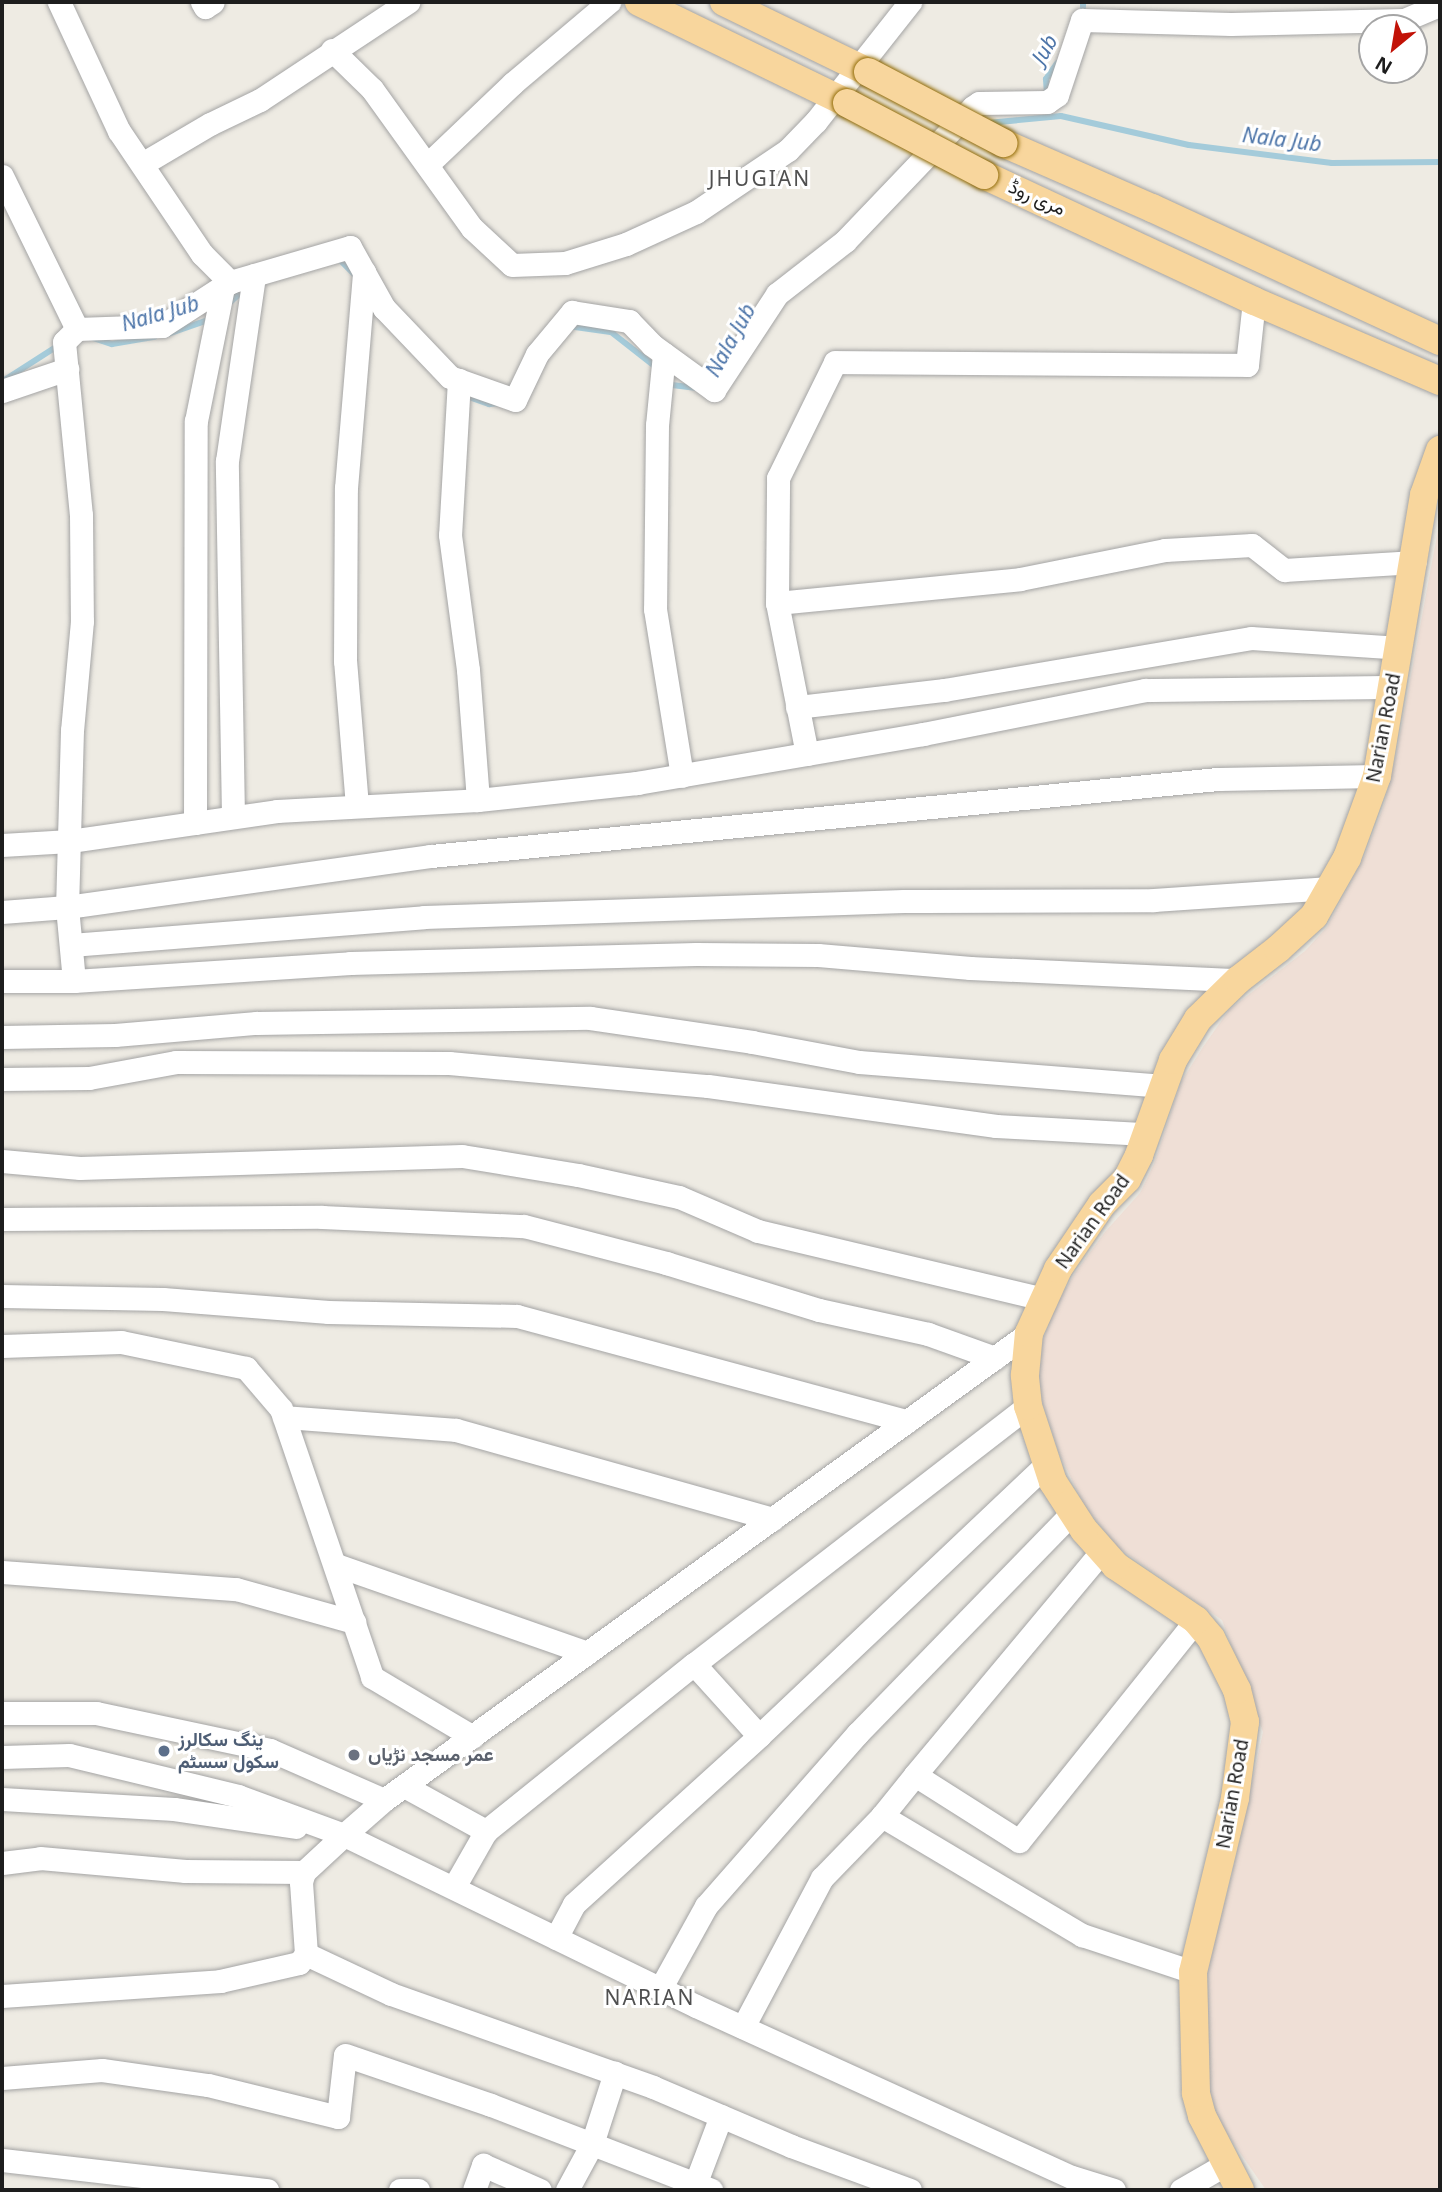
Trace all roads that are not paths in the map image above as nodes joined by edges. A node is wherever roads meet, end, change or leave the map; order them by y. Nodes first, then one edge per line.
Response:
1 (59, 2) edge
2 (202, 2) edge
3 (213, 2) edge
4 (408, 2) edge
5 (609, 2) edge
6 (639, 2) edge
7 (724, 2) edge
8 (910, 2) edge
9 (1440, 5) edge
10 (1081, 11) edge
11 (332, 50) junction
12 (142, 164) junction
13 (428, 164) junction
14 (2, 176) edge
15 (364, 272) junction
16 (254, 275) junction
17 (1294, 275) junction
18 (226, 285) junction
19 (1266, 306) junction
20 (77, 329) junction
21 (1440, 341) edge
22 (664, 354) junction
23 (67, 369) junction
24 (460, 380) junction
25 (1440, 382) edge
26 (2, 390) edge
27 (1440, 450) edge
28 (1432, 492) edge
29 (1415, 562) junction
30 (777, 603) junction
31 (1400, 648) junction
32 (1393, 687) junction
33 (797, 707) junction
34 (807, 754) junction
35 (682, 776) junction
36 (1377, 776) junction
37 (478, 800) junction
38 (357, 806) junction
39 (233, 817) junction
40 (195, 822) junction
41 (70, 841) junction
42 (2, 845) edge
43 (1330, 888) junction
44 (67, 907) junction
45 (2, 912) edge
46 (71, 945) junction
47 (1238, 980) junction
48 (2, 981) edge
49 (74, 981) junction
50 (2, 1037) edge
51 (2, 1079) edge
52 (1164, 1086) junction
53 (1146, 1135) junction
54 (2, 1161) edge
55 (2, 1219) edge
56 (2, 1296) edge
57 (1044, 1299) junction
58 (1029, 1333) junction
59 (2, 1346) edge
60 (995, 1357) junction
61 (1028, 1406) junction
62 (284, 1417) junction
63 (907, 1421) junction
64 (1047, 1464) junction
65 (1073, 1512) junction
66 (773, 1519) junction
67 (1102, 1551) junction
68 (336, 1565) junction
69 (2, 1572) edge
70 (1196, 1620) junction
71 (354, 1622) junction
72 (587, 1653) junction
73 (694, 1664) junction
74 (2, 1713) edge
75 (759, 1736) junction
76 (473, 1737) junction
77 (2, 1757) edge
78 (915, 1775) junction
79 (404, 1786) junction
80 (2, 1799) edge
81 (384, 1800) junction
82 (882, 1816) junction
83 (486, 1831) junction
84 (344, 1835) junction
85 (2, 1863) edge
86 (303, 1872) junction
87 (454, 1887) junction
88 (556, 1938) junction
89 (306, 1954) junction
90 (1193, 1972) junction
91 (660, 1989) junction
92 (2, 1996) edge
93 (743, 2027) junction
94 (615, 2073) junction
95 (2, 2078) edge
96 (721, 2116) junction
97 (592, 2144) junction
98 (2, 2160) edge
99 (1226, 2164) junction
100 (700, 2188) edge
101 (267, 2190) edge
102 (400, 2190) edge
103 (418, 2190) edge
104 (474, 2190) edge
105 (540, 2190) edge
106 (568, 2190) edge
107 (910, 2190) edge
108 (1114, 2190) edge
109 (1181, 2190) edge
110 (1240, 2190) edge

1 - 12 street
2 - 3 street
4 - 11 street
5 - 13 street
6 - 19 main road, مری روڈ, bridge
7 - 17 main road, مری روڈ, bridge
8 - 13 street
9 - 10 street
10 - 22 street
11 - 12 street
11 - 13 street
12 - 18 street
14 - 20 street
15 - 16 street
15 - 24 street
15 - 38 street
16 - 18 street
16 - 39 street
17 - 19 main road
17 - 21 main road, مری روڈ
18 - 20 street
18 - 40 street
19 - 25 main road, مری روڈ
19 - 30 street
20 - 23 street
22 - 24 street
22 - 35 street
23 - 26 street
23 - 41 street
24 - 37 street
27 - 28 main road, Narian Road
28 - 29 main road, Narian Road
29 - 30 street
29 - 31 main road, Narian Road
30 - 33 street
31 - 32 main road, Narian Road
31 - 33 street
32 - 34 street
32 - 36 main road, Narian Road
33 - 34 street
34 - 35 street
35 - 37 street
36 - 43 main road, Narian Road
36 - 44 street
37 - 38 street
38 - 39 street
39 - 40 street
40 - 41 street
41 - 42 street
41 - 44 street
43 - 46 street
43 - 47 main road, Narian Road
44 - 45 street
44 - 46 street
46 - 49 street
47 - 49 street
47 - 52 main road, Narian Road
48 - 49 street
50 - 52 street
51 - 53 street
52 - 53 main road, Narian Road
53 - 57 main road, Narian Road
54 - 57 street
55 - 60 street
56 - 63 street
57 - 58 main road, Narian Road
58 - 60 street
58 - 61 main road, Narian Road
59 - 62 street
60 - 63 street
61 - 64 main road, Narian Road
61 - 73 street
62 - 66 street
62 - 68 street
63 - 66 street
64 - 65 main road, Narian Road
64 - 75 street
65 - 67 main road, Narian Road
65 - 91 street
66 - 72 street
67 - 70 main road, Narian Road
67 - 78 street
68 - 71 street
68 - 72 street
69 - 71 street
70 - 78 street
70 - 90 main road, Narian Road
71 - 76 street
72 - 76 street
73 - 75 street
73 - 83 street
74 - 81 street
75 - 88 street
76 - 79 street
77 - 84 street
78 - 82 street
79 - 81 street
79 - 83 street
80 - 84 street
81 - 84 street
82 - 90 street
82 - 93 street
83 - 87 street
84 - 86 street
84 - 87 street
85 - 86 street
86 - 89 street
87 - 88 street
88 - 91 street
89 - 92 street
89 - 94 street
90 - 99 main road, Narian Road
91 - 93 street
93 - 108 street
94 - 96 street
94 - 97 street
95 - 97 street
96 - 100 street
96 - 107 street
97 - 100 street
97 - 106 street
98 - 101 street
99 - 109 street
99 - 110 main road, Narian Road
102 - 103 street
104 - 105 street

